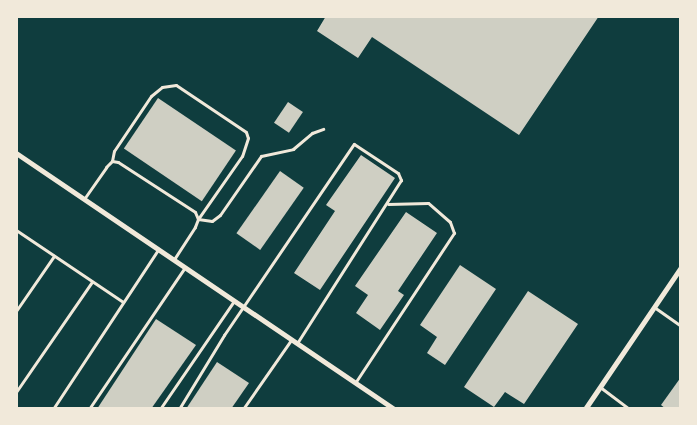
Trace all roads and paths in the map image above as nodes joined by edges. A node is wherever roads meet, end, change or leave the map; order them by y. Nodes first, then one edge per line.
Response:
1 (323, 129) dead end
2 (16, 154) edge
3 (112, 161) junction
4 (84, 199) junction
5 (388, 204) junction
6 (198, 219) junction
7 (16, 230) edge
8 (158, 249) junction
9 (54, 256) junction
10 (173, 260) junction
11 (185, 267) junction
12 (681, 267) edge
13 (92, 282) junction
14 (123, 302) junction
15 (234, 302) junction
16 (654, 307) junction
17 (243, 308) junction
18 (16, 311) edge
19 (681, 326) edge
20 (294, 342) junction
21 (355, 383) junction
22 (600, 387) junction
23 (16, 392) edge
24 (53, 409) edge
25 (89, 409) edge
26 (160, 409) edge
27 (179, 409) edge
28 (243, 409) edge
29 (394, 409) edge
30 (585, 409) edge
31 (630, 409) edge

1 - 6 lane
2 - 4 street
3 - 4 lane
3 - 6 lane
3 - 6 lane
4 - 8 street
5 - 17 lane
5 - 20 lane
5 - 21 lane
6 - 10 lane
7 - 9 lane
8 - 10 street
8 - 14 lane
9 - 13 lane
9 - 18 lane
10 - 11 street
11 - 15 street
11 - 25 lane
12 - 16 street
13 - 14 lane
13 - 23 lane
14 - 24 lane
15 - 17 street
15 - 26 lane
16 - 19 lane
16 - 22 street
17 - 20 street
17 - 27 lane
20 - 21 street
20 - 28 lane
21 - 29 street
22 - 30 street
22 - 31 lane

